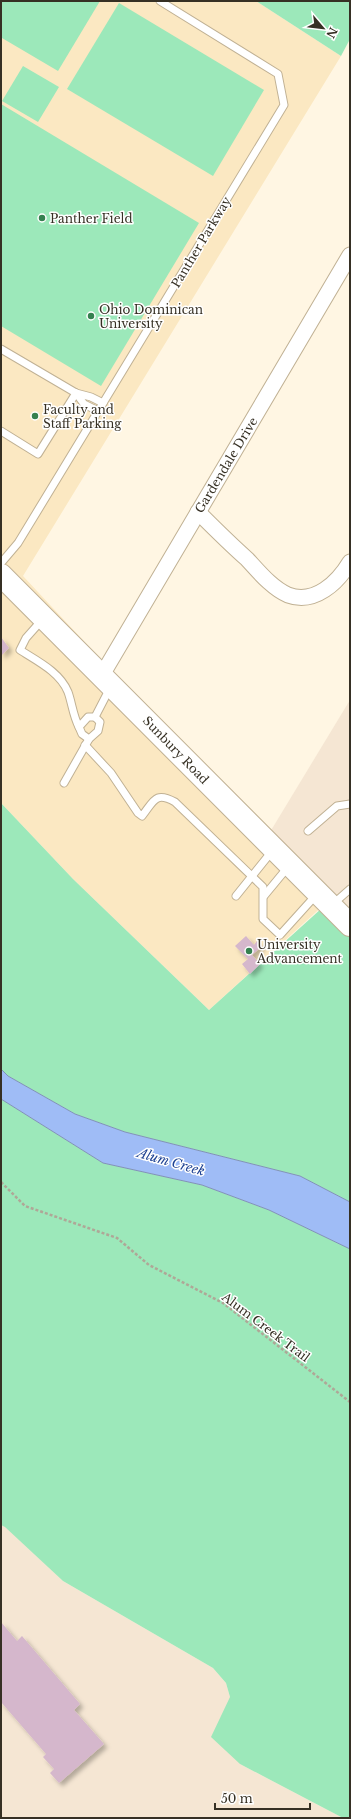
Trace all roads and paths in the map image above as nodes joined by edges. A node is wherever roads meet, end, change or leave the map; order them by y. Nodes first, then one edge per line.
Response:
1 (160, 1) edge
2 (350, 256) edge
3 (1, 349) edge
4 (76, 393) junction
5 (103, 403) junction
6 (98, 411) junction
7 (1, 431) edge
8 (198, 512) junction
9 (350, 562) edge
10 (1, 563) edge
11 (1, 575) edge
12 (44, 617) junction
13 (107, 679) junction
14 (95, 717) junction
15 (79, 727) junction
16 (87, 742) junction
17 (64, 783) dead end
18 (350, 804) edge
19 (308, 831) dead end
20 (274, 848) junction
21 (290, 865) junction
22 (252, 876) junction
23 (350, 889) edge
24 (236, 896) dead end
25 (264, 896) junction
26 (325, 899) junction
27 (350, 925) edge
28 (1, 1182) edge
29 (350, 1402) edge

1 - 5 lane, Panther Parkway
2 - 8 street, Gardendale Drive
3 - 4 lane
4 - 5 lane
4 - 6 lane
4 - 7 lane
5 - 6 lane, Panther Parkway
6 - 10 lane, Panther Parkway
8 - 9 street
8 - 13 street, Gardendale Drive
11 - 12 main road, Sunbury Road
12 - 13 main road, Sunbury Road
12 - 15 lane
13 - 14 lane
13 - 20 main road, Sunbury Road
14 - 15 lane
14 - 16 lane
15 - 16 lane
16 - 17 lane
16 - 22 lane
18 - 19 lane
20 - 21 main road, Sunbury Road
20 - 22 lane
21 - 25 lane
21 - 26 main road, Sunbury Road
22 - 24 lane
22 - 25 lane
23 - 26 lane
25 - 26 lane
26 - 27 main road, Sunbury Road
28 - 29 path, Alum Creek Trail

